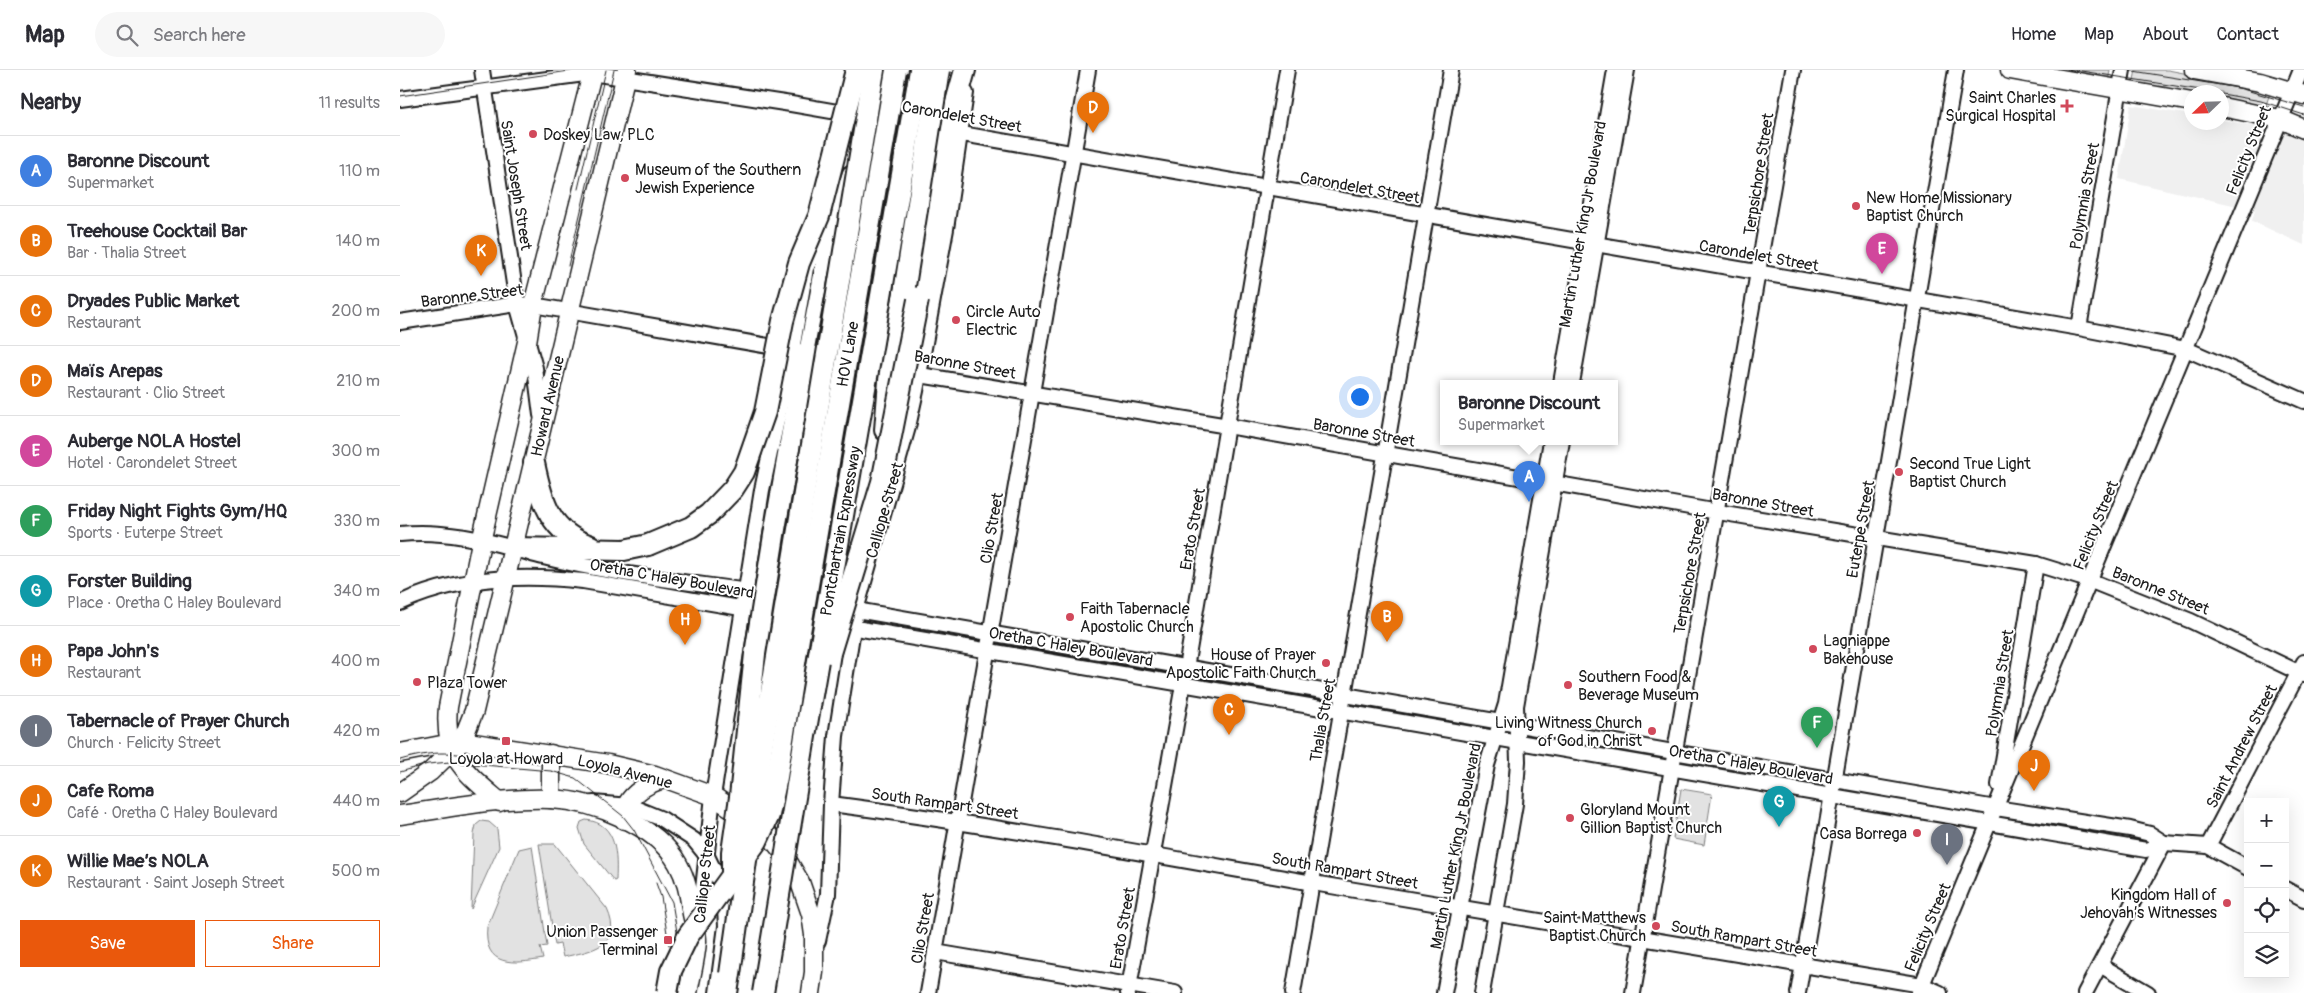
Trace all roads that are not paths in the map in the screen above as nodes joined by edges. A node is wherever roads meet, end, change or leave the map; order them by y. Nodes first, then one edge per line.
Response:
1 (482, 70) edge
2 (856, 70) edge
3 (874, 70) edge
4 (881, 70) edge
5 (896, 70) edge
6 (920, 70) edge
7 (939, 70) edge
8 (965, 70) edge
9 (970, 70) edge
10 (1088, 70) edge
11 (1288, 70) edge
12 (1452, 70) edge
13 (1615, 70) edge
14 (1627, 70) edge
15 (1794, 70) edge
16 (1956, 70) edge
17 (2010, 70) edge
18 (2123, 70) edge
19 (2194, 70) edge
20 (2301, 70) edge
21 (592, 72) edge
22 (626, 75) edge
23 (485, 86) junction
24 (2120, 89) junction
25 (2298, 93) edge
26 (400, 99) edge
27 (2184, 101) edge
28 (2229, 108) edge
29 (869, 118) junction
30 (2280, 119) junction
31 (2304, 129) edge
32 (955, 133) junction
33 (1073, 152) junction
34 (1267, 188) junction
35 (1426, 216) junction
36 (1591, 244) junction
37 (1760, 273) junction
38 (1917, 300) junction
39 (525, 305) junction
40 (568, 312) junction
41 (400, 322) edge
42 (2079, 328) junction
43 (527, 342) junction
44 (2186, 349) junction
45 (799, 352) junction
46 (890, 369) junction
47 (920, 375) junction
48 (1562, 380) edge
49 (1572, 380) edge
50 (1033, 394) junction
51 (2302, 397) edge
52 (1228, 426) junction
53 (542, 428) junction
54 (1551, 445) edge
55 (1561, 445) edge
56 (1386, 454) junction
57 (534, 464) junction
58 (1550, 483) junction
59 (1718, 512) junction
60 (882, 515) junction
61 (400, 534) edge
62 (1876, 539) junction
63 (481, 542) junction
64 (513, 548) junction
65 (598, 548) junction
66 (2036, 564) junction
67 (505, 578) junction
68 (2091, 581) junction
69 (473, 582) junction
70 (747, 591) junction
71 (400, 603) edge
72 (744, 608) junction
73 (856, 610) junction
74 (852, 628) junction
75 (990, 634) junction
76 (988, 649) junction
77 (456, 666) junction
78 (1186, 668) junction
79 (2302, 669) edge
80 (484, 673) junction
81 (1183, 683) junction
82 (1344, 696) junction
83 (1342, 710) junction
84 (1501, 721) junction
85 (807, 724) junction
86 (1516, 724) junction
87 (1495, 737) junction
88 (1517, 741) junction
89 (454, 744) junction
90 (1676, 752) junction
91 (400, 753) edge
92 (551, 754) junction
93 (1673, 768) junction
94 (664, 779) junction
95 (1836, 780) junction
96 (400, 793) edge
97 (712, 796) junction
98 (1834, 796) junction
99 (551, 799) junction
100 (500, 802) junction
101 (831, 804) junction
102 (1996, 808) junction
103 (625, 812) junction
104 (400, 815) edge
105 (957, 821) junction
106 (1990, 823) junction
107 (2164, 843) junction
108 (2208, 846) junction
109 (1153, 854) junction
110 (707, 856) junction
111 (2244, 866) edge
112 (1312, 883) junction
113 (2289, 891) edge
114 (2304, 899) edge
115 (1460, 908) junction
116 (1496, 914) junction
117 (1643, 939) junction
118 (697, 940) junction
119 (815, 952) junction
120 (935, 952) junction
121 (2100, 965) junction
122 (1804, 966) junction
123 (728, 983) edge
124 (1129, 989) edge
125 (1920, 989) edge
126 (667, 993) edge
127 (688, 993) edge
128 (717, 993) edge
129 (763, 993) edge
130 (811, 993) edge
131 (928, 993) edge
132 (1175, 993) edge
133 (1293, 993) edge
134 (1444, 993) edge
135 (1482, 993) edge
136 (1634, 993) edge
137 (1798, 993) edge
138 (1940, 993) edge
139 (2085, 993) edge
140 (2148, 993) edge

1 - 23 street, Saint Joseph Street
2 - 65 highway, bridge
3 - 123 highway, bridge
4 - 29 street, Calliope Street
5 - 126 highway, HOV Lane, bridge
6 - 85 highway, Pontchartrain Expressway, bridge
7 - 46 highway, bridge
8 - 32 highway
9 - 32 street, Calliope Street
10 - 33 street, Clio Street
11 - 34 street, Erato Street
12 - 35 street
13 - 36 street, Martin Luther King Jr Boulevard
14 - 36 street, Martin Luther King Jr Boulevard
15 - 37 street, Terpsichore Street
16 - 38 street, Euterpe Street
17 - 24 main road
18 - 24 street, Polymnia Street
19 - 25 main road
20 - 25 street, Felicity Street
21 - 22 street, Carondelet Street
21 - 23 street, Carondelet Street
21 - 39 main road, Howard Avenue
22 - 29 street, Carondelet Street
22 - 40 main road, Howard Avenue
23 - 26 street, Carondelet Street
23 - 39 street, Saint Joseph Street
24 - 27 main road
24 - 42 street, Polymnia Street
25 - 30 street, Felicity Street
28 - 30 main road
29 - 32 street, Carondelet Street
29 - 45 street, Calliope Street
30 - 31 main road
30 - 44 street, Felicity Street
32 - 33 street, Carondelet Street
32 - 47 street, Calliope Street
32 - 85 highway, bridge
33 - 34 street, Carondelet Street
33 - 50 street, Clio Street
34 - 35 street, Carondelet Street
34 - 52 street, Erato Street
35 - 36 street, Carondelet Street
35 - 56 street, Thalia Street
36 - 37 street, Carondelet Street
36 - 48 street, Martin Luther King Jr Boulevard
36 - 49 street, Martin Luther King Jr Boulevard
37 - 38 street, Carondelet Street
37 - 59 street, Terpsichore Street
38 - 42 street, Carondelet Street
38 - 62 street, Euterpe Street
39 - 40 street, Baronne Street
39 - 41 street, Baronne Street
39 - 43 main road, Howard Avenue
40 - 45 street, Baronne Street
40 - 53 main road, Howard Avenue
42 - 44 street, Carondelet Street
43 - 53 street
43 - 63 main road, Howard Avenue
44 - 51 street, Carondelet Street
44 - 68 street, Felicity Street
45 - 46 street, Baronne Street
45 - 70 street, Calliope Street
45 - 123 highway, bridge
46 - 47 street, Baronne Street
46 - 60 highway
47 - 50 street, Baronne Street
47 - 60 street, Calliope Street
50 - 52 street, Baronne Street
50 - 75 street, Clio Street
52 - 56 street, Baronne Street
52 - 78 street, Erato Street
53 - 57 main road, Howard Avenue
54 - 58 street, Martin Luther King Jr Boulevard
55 - 58 street, Martin Luther King Jr Boulevard
56 - 58 street, Baronne Street
56 - 82 street, Thalia Street
57 - 64 main road, Howard Avenue
57 - 65 highway
58 - 59 street, Baronne Street
58 - 84 street, Martin Luther King Jr Boulevard
58 - 86 street, Martin Luther King Jr Boulevard
59 - 62 street, Baronne Street
59 - 90 street, Terpsichore Street
60 - 73 street, Calliope Street
61 - 63 street, Oretha C Haley Boulevard
62 - 66 street, Baronne Street
62 - 95 street, Euterpe Street
63 - 64 street, Oretha C Haley Boulevard
63 - 69 main road, Howard Avenue
64 - 65 highway
64 - 67 main road, Howard Avenue
64 - 70 street, Oretha C Haley Boulevard
66 - 68 street, Baronne Street
66 - 102 street, Polymnia Street
67 - 69 street, Oretha C Haley Boulevard
67 - 72 street, Oretha C Haley Boulevard
67 - 80 main road, Howard Avenue
68 - 79 street, Baronne Street
68 - 102 street, Felicity Street
69 - 71 street
69 - 77 main road, Howard Avenue
70 - 72 street, Calliope Street
70 - 73 street, Oretha C Haley Boulevard
72 - 74 street, Oretha C Haley Boulevard
72 - 97 street, Calliope Street
73 - 74 street, Calliope Street
73 - 75 street, Oretha C Haley Boulevard
74 - 76 street, Oretha C Haley Boulevard
74 - 101 street, Calliope Street
75 - 76 street, Clio Street
75 - 78 street, Oretha C Haley Boulevard
76 - 81 street, Oretha C Haley Boulevard
76 - 105 street, Clio Street
77 - 80 main road
77 - 89 main road, Howard Avenue
78 - 81 street, Erato Street
78 - 82 street, Oretha C Haley Boulevard
79 - 108 street, Saint Andrew Street
80 - 89 main road, Howard Avenue
81 - 83 street, Oretha C Haley Boulevard
81 - 109 street, Erato Street
82 - 83 street, Thalia Street
82 - 84 street, Oretha C Haley Boulevard
83 - 87 street, Oretha C Haley Boulevard
83 - 112 street, Thalia Street
84 - 86 street, Oretha C Haley Boulevard
84 - 87 street, Martin Luther King Jr Boulevard
85 - 129 highway, Pontchartrain Expressway, bridge
86 - 88 street, Martin Luther King Jr Boulevard
86 - 90 street, Oretha C Haley Boulevard
87 - 88 street, Oretha C Haley Boulevard
87 - 115 street, Martin Luther King Jr Boulevard
88 - 93 street, Oretha C Haley Boulevard
88 - 116 street, Martin Luther King Jr Boulevard
89 - 91 main road, Loyola Avenue
89 - 92 main road, Loyola Avenue
89 - 96 main road
89 - 100 main road
90 - 93 street, Terpsichore Street
90 - 95 street, Oretha C Haley Boulevard
92 - 94 main road, Loyola Avenue
92 - 99 main road
93 - 98 street, Oretha C Haley Boulevard
93 - 117 street, Terpsichore Street
94 - 97 main road, Loyola Avenue
94 - 103 main road
95 - 98 street, Euterpe Street
95 - 102 street, Oretha C Haley Boulevard
97 - 110 street, Calliope Street
97 - 119 main road, Loyola Avenue
98 - 106 street, Oretha C Haley Boulevard
98 - 122 street, Euterpe Street
99 - 100 main road
99 - 103 main road
100 - 104 main road
101 - 105 street, South Rampart Street
101 - 119 street, Calliope Street
102 - 106 street, Felicity Street
102 - 107 street, Oretha C Haley Boulevard
103 - 110 street, Loyola Avenue
103 - 118 main road
105 - 109 street, South Rampart Street
105 - 120 street, Clio Street
106 - 107 street, Oretha C Haley Boulevard
106 - 125 street, Felicity Street
107 - 108 street, Oretha C Haley Boulevard
107 - 121 street
108 - 111 street, Oretha C Haley Boulevard
109 - 112 street, South Rampart Street
109 - 124 street, Erato Street
110 - 118 street, Calliope Street
110 - 128 street, Loyola Avenue
112 - 115 street, South Rampart Street
112 - 133 street, Thalia Street
113 - 114 street
115 - 116 street, South Rampart Street
115 - 134 street, Martin Luther King Jr Boulevard
116 - 117 street, South Rampart Street
116 - 135 street, Martin Luther King Jr Boulevard
117 - 122 street, South Rampart Street
117 - 136 street, Terpsichore Street
118 - 127 main road, Calliope Street
119 - 130 main road, Loyola Avenue
120 - 124 street
120 - 131 street, Clio Street
121 - 139 street
121 - 140 street
122 - 125 street, South Rampart Street
122 - 137 street, Euterpe Street
124 - 132 street
125 - 138 street, South Rampart Street

